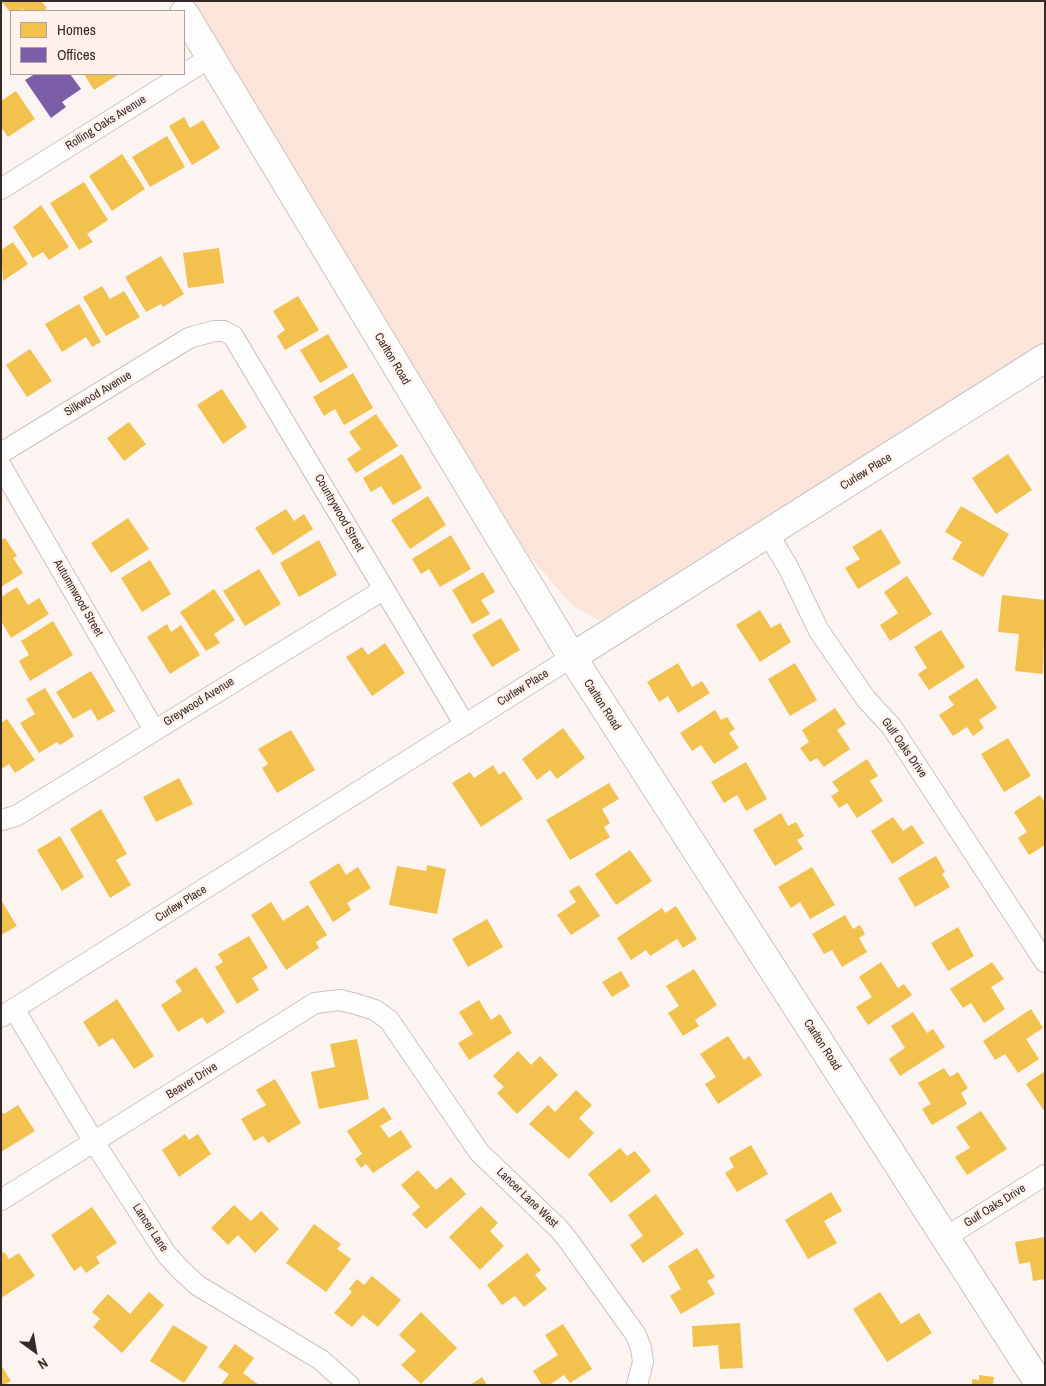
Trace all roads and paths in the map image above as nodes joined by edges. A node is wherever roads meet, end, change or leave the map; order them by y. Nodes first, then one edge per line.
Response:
1 (185, 15) edge
2 (211, 58) junction
3 (185, 74) edge
4 (184, 75) edge
5 (1, 189) edge
6 (196, 335) joint
7 (1045, 358) edge
8 (1, 452) edge
9 (1, 466) edge
10 (768, 534) junction
11 (383, 590) junction
12 (572, 657) junction
13 (465, 724) junction
14 (154, 730) junction
15 (9, 818) edge
16 (1045, 962) edge
17 (8, 1013) edge
18 (389, 1020) joint
19 (94, 1142) junction
20 (1045, 1175) edge
21 (1, 1200) edge
22 (946, 1237) junction
23 (349, 1385) edge
24 (637, 1385) edge
25 (1040, 1385) edge

1 - 2 street, Carlton Road
2 - 3 street, Rolling Oaks Avenue
2 - 12 street, Carlton Road
4 - 5 street, Rolling Oaks Avenue
6 - 8 street, Silkwood Avenue
6 - 11 street, Countrywood Street
7 - 10 street, Curlew Place
9 - 14 street, Autumnwood Street
10 - 12 street, Curlew Place
10 - 16 street, Gulf Oaks Drive
11 - 13 street, Countrywood Street
11 - 14 street, Greywood Avenue
12 - 13 street, Curlew Place
12 - 22 street, Carlton Road
13 - 17 street, Curlew Place
14 - 15 street, Greywood Avenue
17 - 19 street, Lancer Lane
18 - 19 street, Beaver Drive
18 - 24 street, Lancer Lane West
19 - 21 street, Beaver Drive
19 - 23 street, Lancer Lane
20 - 22 street, Gulf Oaks Drive
22 - 25 street, Carlton Road

